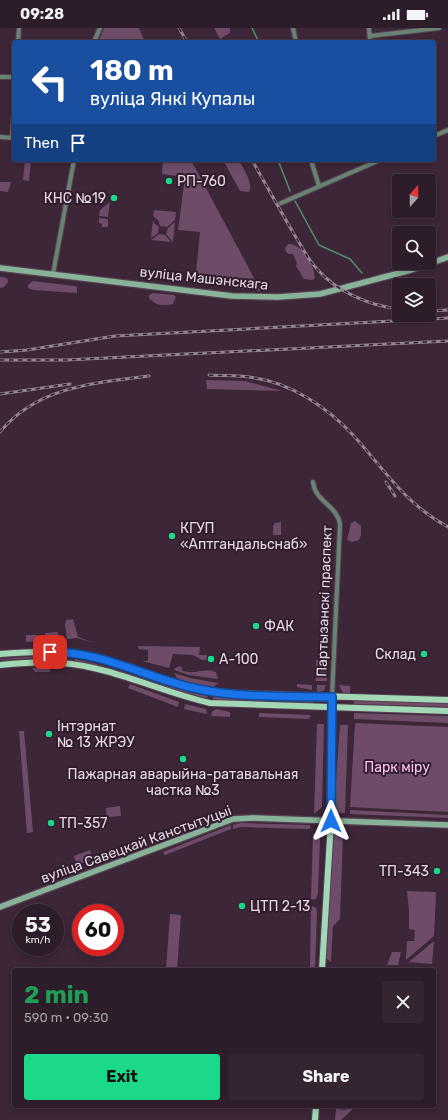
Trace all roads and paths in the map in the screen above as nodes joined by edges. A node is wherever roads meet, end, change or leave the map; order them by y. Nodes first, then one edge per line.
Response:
1 (19, 28) edge
2 (100, 28) edge
3 (293, 28) edge
4 (369, 28) edge
5 (439, 28) edge
6 (370, 36) junction
7 (18, 40) edge
8 (95, 40) edge
9 (296, 40) edge
10 (370, 40) edge
11 (0, 77) edge
12 (12, 77) edge
13 (448, 130) edge
14 (436, 135) edge
15 (0, 137) edge
16 (12, 138) edge
17 (74, 162) edge
18 (312, 162) edge
19 (375, 162) edge
20 (319, 186) junction
21 (281, 203) dead end
22 (448, 257) edge
23 (0, 268) edge
24 (53, 274) junction
25 (313, 482) dead end
26 (62, 652) junction
27 (0, 654) edge
28 (62, 662) junction
29 (0, 665) edge
30 (332, 697) junction
31 (448, 700) edge
32 (332, 708) junction
33 (448, 711) edge
34 (331, 821) junction
35 (448, 825) edge
36 (0, 907) edge
37 (322, 968) edge
38 (316, 1108) edge
39 (315, 1120) edge

1 - 7 street
2 - 8 street
3 - 9 street
4 - 6 street
5 - 6 street
6 - 10 street
11 - 12 street
13 - 14 street
15 - 16 street
17 - 24 street
18 - 20 street
19 - 20 street
20 - 21 street
22 - 24 main road, вуліца Машэнскага
23 - 24 main road, вуліца Машэнскага
25 - 30 street, Партызанскі праспект
26 - 27 main road
26 - 28 main road
26 - 30 main road
28 - 29 main road
28 - 32 main road
30 - 31 main road
30 - 32 main road, Партызанскі праспект
32 - 33 main road
32 - 34 main road, Партызанскі праспект
34 - 35 main road, вуліца Савецкай Канстытуцыі
34 - 36 main road, вуліца Савецкай Канстытуцыі
34 - 37 main road, Партызанскі праспект
38 - 39 main road

